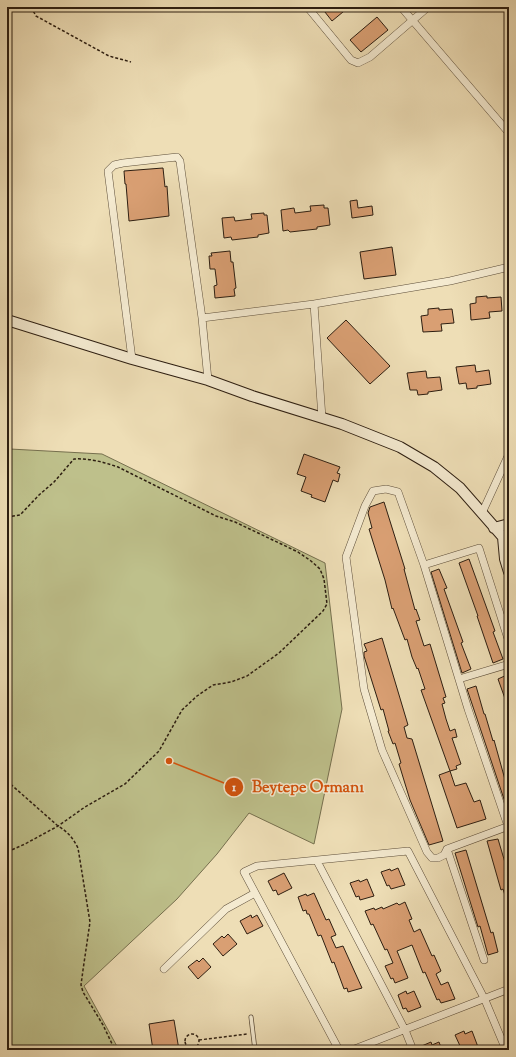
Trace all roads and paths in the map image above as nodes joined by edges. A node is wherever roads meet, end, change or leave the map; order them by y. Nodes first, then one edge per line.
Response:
1 (31, 7) edge
2 (309, 7) edge
3 (401, 7) edge
4 (428, 7) edge
5 (413, 21) junction
6 (131, 62) dead end
7 (509, 133) edge
8 (509, 267) edge
9 (314, 304) junction
10 (202, 318) junction
11 (7, 320) edge
12 (132, 359) junction
13 (208, 380) junction
14 (322, 418) junction
15 (509, 454) edge
16 (482, 513) junction
17 (7, 517) edge
18 (509, 524) edge
19 (494, 528) junction
20 (506, 540) edge
21 (424, 565) junction
22 (509, 572) edge
23 (509, 642) edge
24 (509, 664) edge
25 (459, 679) junction
26 (7, 781) edge
27 (58, 826) junction
28 (509, 827) edge
29 (447, 849) junction
30 (7, 852) edge
31 (317, 861) junction
32 (255, 893) junction
33 (484, 960) dead end
34 (164, 969) dead end
35 (509, 989) edge
36 (485, 1000) junction
37 (251, 1017) dead end
38 (404, 1030) junction
39 (253, 1034) junction
40 (199, 1040) junction
41 (115, 1050) edge
42 (255, 1050) edge
43 (339, 1050) edge
44 (352, 1050) edge
45 (413, 1050) edge
46 (506, 1050) edge

1 - 6 path
2 - 5 street
3 - 5 street
4 - 5 street
5 - 7 street
8 - 9 street
9 - 10 street
9 - 14 street
10 - 12 street
10 - 13 street
11 - 12 street
12 - 13 street
13 - 14 street
14 - 16 street
15 - 16 street
16 - 19 street
17 - 27 path
18 - 19 street
19 - 20 street
20 - 22 street
21 - 23 street
21 - 25 street
21 - 29 street
24 - 25 street
25 - 28 street
26 - 27 path
27 - 30 path
27 - 41 path
28 - 29 street
29 - 33 street
31 - 32 street
31 - 36 street
31 - 38 street
32 - 34 street
32 - 43 street
35 - 36 street
36 - 38 street
36 - 46 street
37 - 39 lane
38 - 44 street
38 - 45 street
39 - 40 path
39 - 42 lane
40 - 40 path

